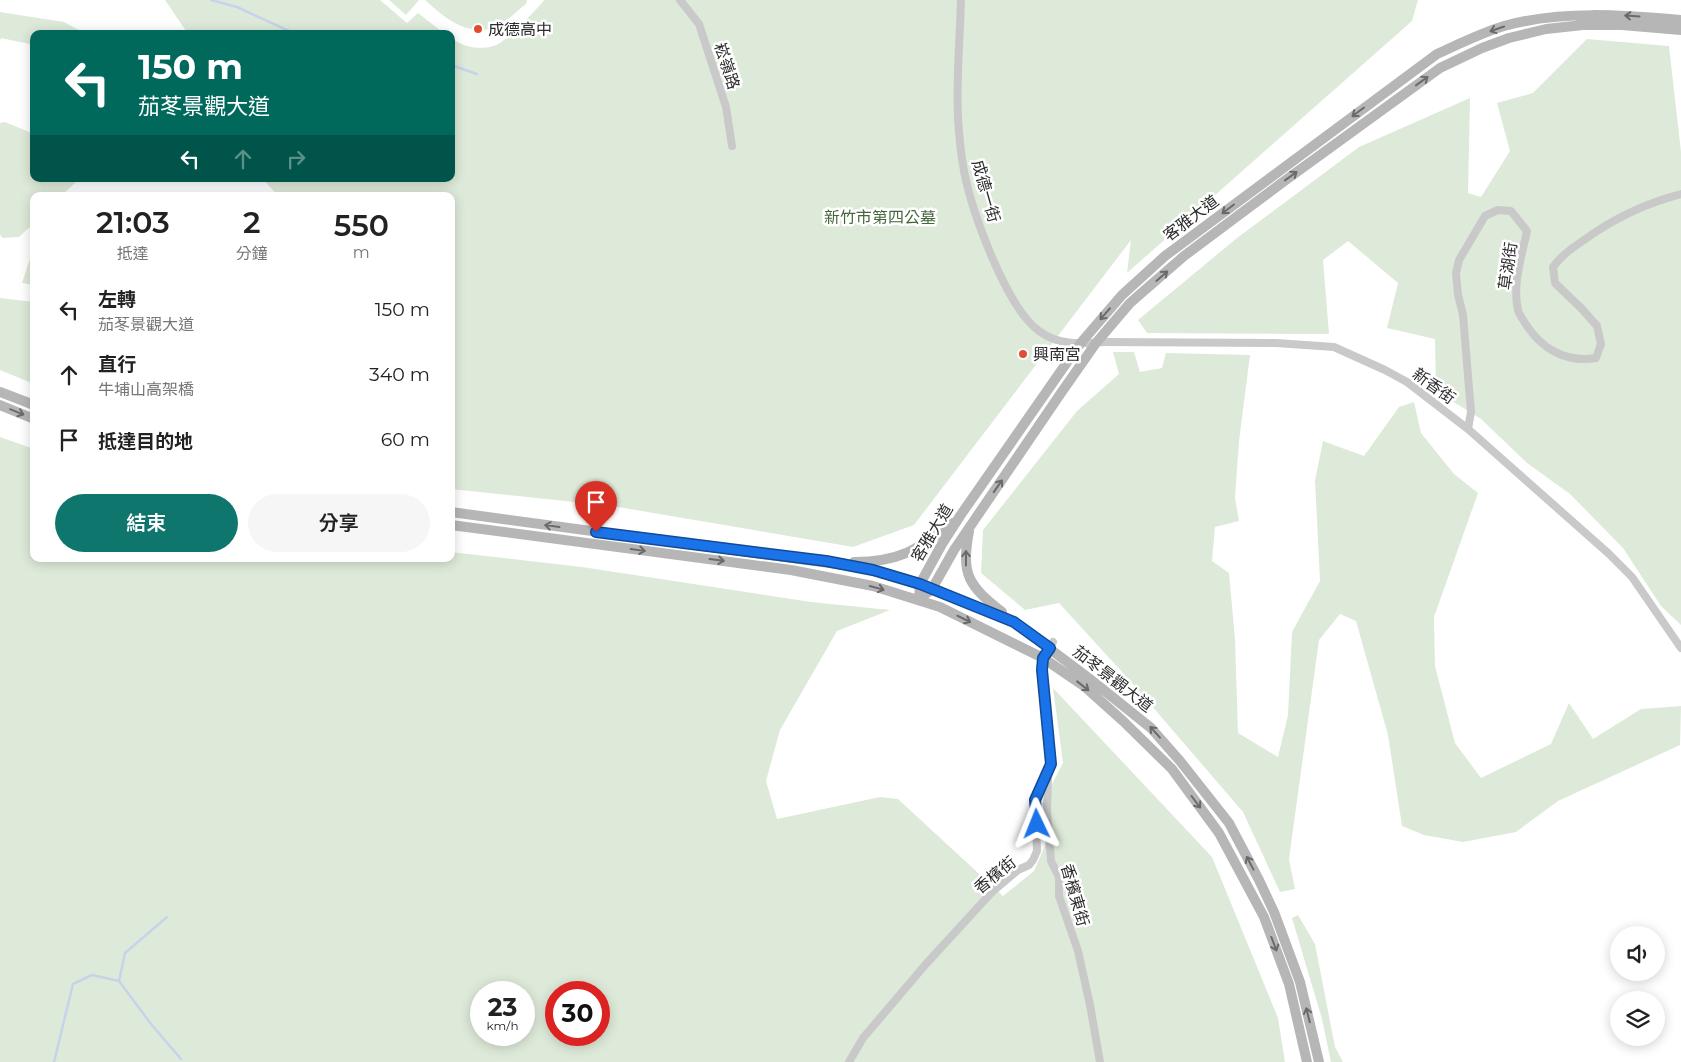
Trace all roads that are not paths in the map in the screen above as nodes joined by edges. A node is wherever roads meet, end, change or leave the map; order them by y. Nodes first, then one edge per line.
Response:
1 (680, 0) edge
2 (961, 0) edge
3 (1681, 20) edge
4 (1545, 23) junction
5 (1681, 30) edge
6 (732, 146) dead end
7 (1681, 194) edge
8 (1096, 343) junction
9 (1079, 345) junction
10 (0, 392) edge
11 (30, 403) edge
12 (0, 405) edge
13 (30, 417) edge
14 (1468, 429) junction
15 (455, 513) edge
16 (960, 516) junction
17 (970, 526) junction
18 (455, 527) edge
19 (826, 561) junction
20 (920, 584) junction
21 (932, 589) junction
22 (919, 600) junction
23 (1014, 622) junction
24 (1051, 645) junction
25 (1681, 648) edge
26 (1043, 658) junction
27 (1051, 764) junction
28 (849, 1062) edge
29 (1100, 1062) edge
30 (1307, 1062) edge
31 (1319, 1062) edge

1 - 6 street, 崧嶺路
2 - 9 street, 成德一街
3 -> 4 street
4 - 5 street
8 -> 4 street, 客雅大道
4 -> 9 street, 客雅大道
7 - 14 street, 草湖街
8 - 9 street, 新香街
8 - 14 street, 新香街
17 -> 8 street, 客雅大道
9 - 16 street, 客雅大道
10 - 11 street
12 -> 13 street
14 - 25 street, 新香街
19 -> 15 street, 茄苳景觀大道
16 - 19 street
16 - 20 street, 客雅大道
17 - 21 street, 客雅大道
23 -> 17 street
18 -> 22 street, 茄苳景觀大道
19 - 20 street, 茄苳景觀大道
20 - 21 street, 茄苳景觀大道
20 - 22 street, 客雅大道
21 - 22 street, 客雅大道
21 - 23 street, 茄苳景觀大道
22 -> 26 street, 茄苳景觀大道
23 - 24 street, 茄苳景觀大道
24 - 26 street
31 -> 24 street, 茄苳景觀大道
26 - 27 street, 香檳街
26 -> 30 street, 茄苳景觀大道
27 - 28 street, 香檳街
27 - 29 street, 香檳東街

